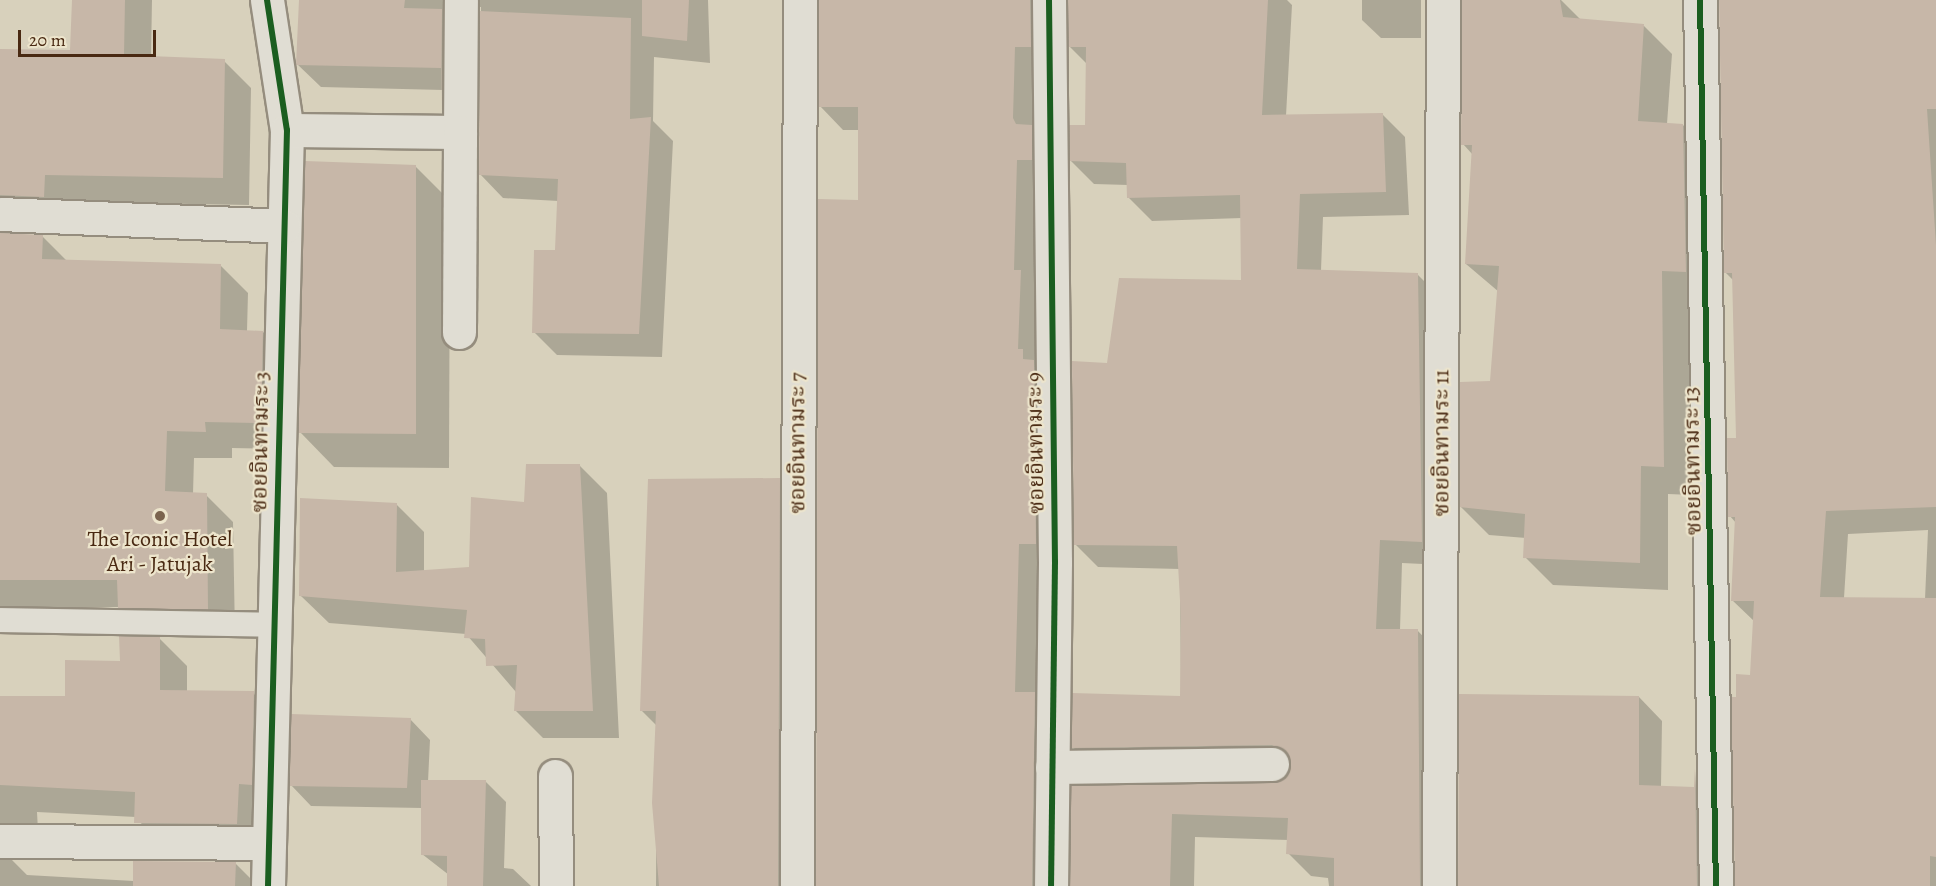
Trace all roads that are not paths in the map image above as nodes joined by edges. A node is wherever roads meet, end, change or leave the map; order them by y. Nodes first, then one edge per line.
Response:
1 (267, 0) edge
2 (461, 0) edge
3 (800, 0) edge
4 (1049, 0) edge
5 (1443, 0) edge
6 (1700, 0) edge
7 (287, 130) junction
8 (460, 132) junction
9 (0, 214) edge
10 (284, 226) junction
11 (459, 332) dead end
12 (0, 620) edge
13 (274, 625) junction
14 (1272, 764) dead end
15 (1052, 767) junction
16 (555, 776) dead end
17 (0, 842) edge
18 (269, 843) junction
19 (268, 886) edge
20 (556, 886) edge
21 (797, 886) edge
22 (1051, 886) edge
23 (1439, 886) edge
24 (1716, 886) edge

1 - 7 street, ซอยอินทามระ 3
2 - 8 street
3 - 21 street, ซอยอินทามระ 7
4 - 15 street, ซอยอินทามระ 9
5 - 23 street, ซอยอินทามระ 11
6 - 24 street, ซอยอินทามระ 13
7 - 8 street
7 - 10 street, ซอยอินทามระ 3
8 - 11 street
9 - 10 street
10 - 13 street, ซอยอินทามระ 3
12 - 13 lane
13 - 18 street, ซอยอินทามระ 3
14 - 15 street
15 - 22 street, ซอยอินทามระ 9
16 - 20 street
17 - 18 street
18 - 19 street, ซอยอินทามระ 3

